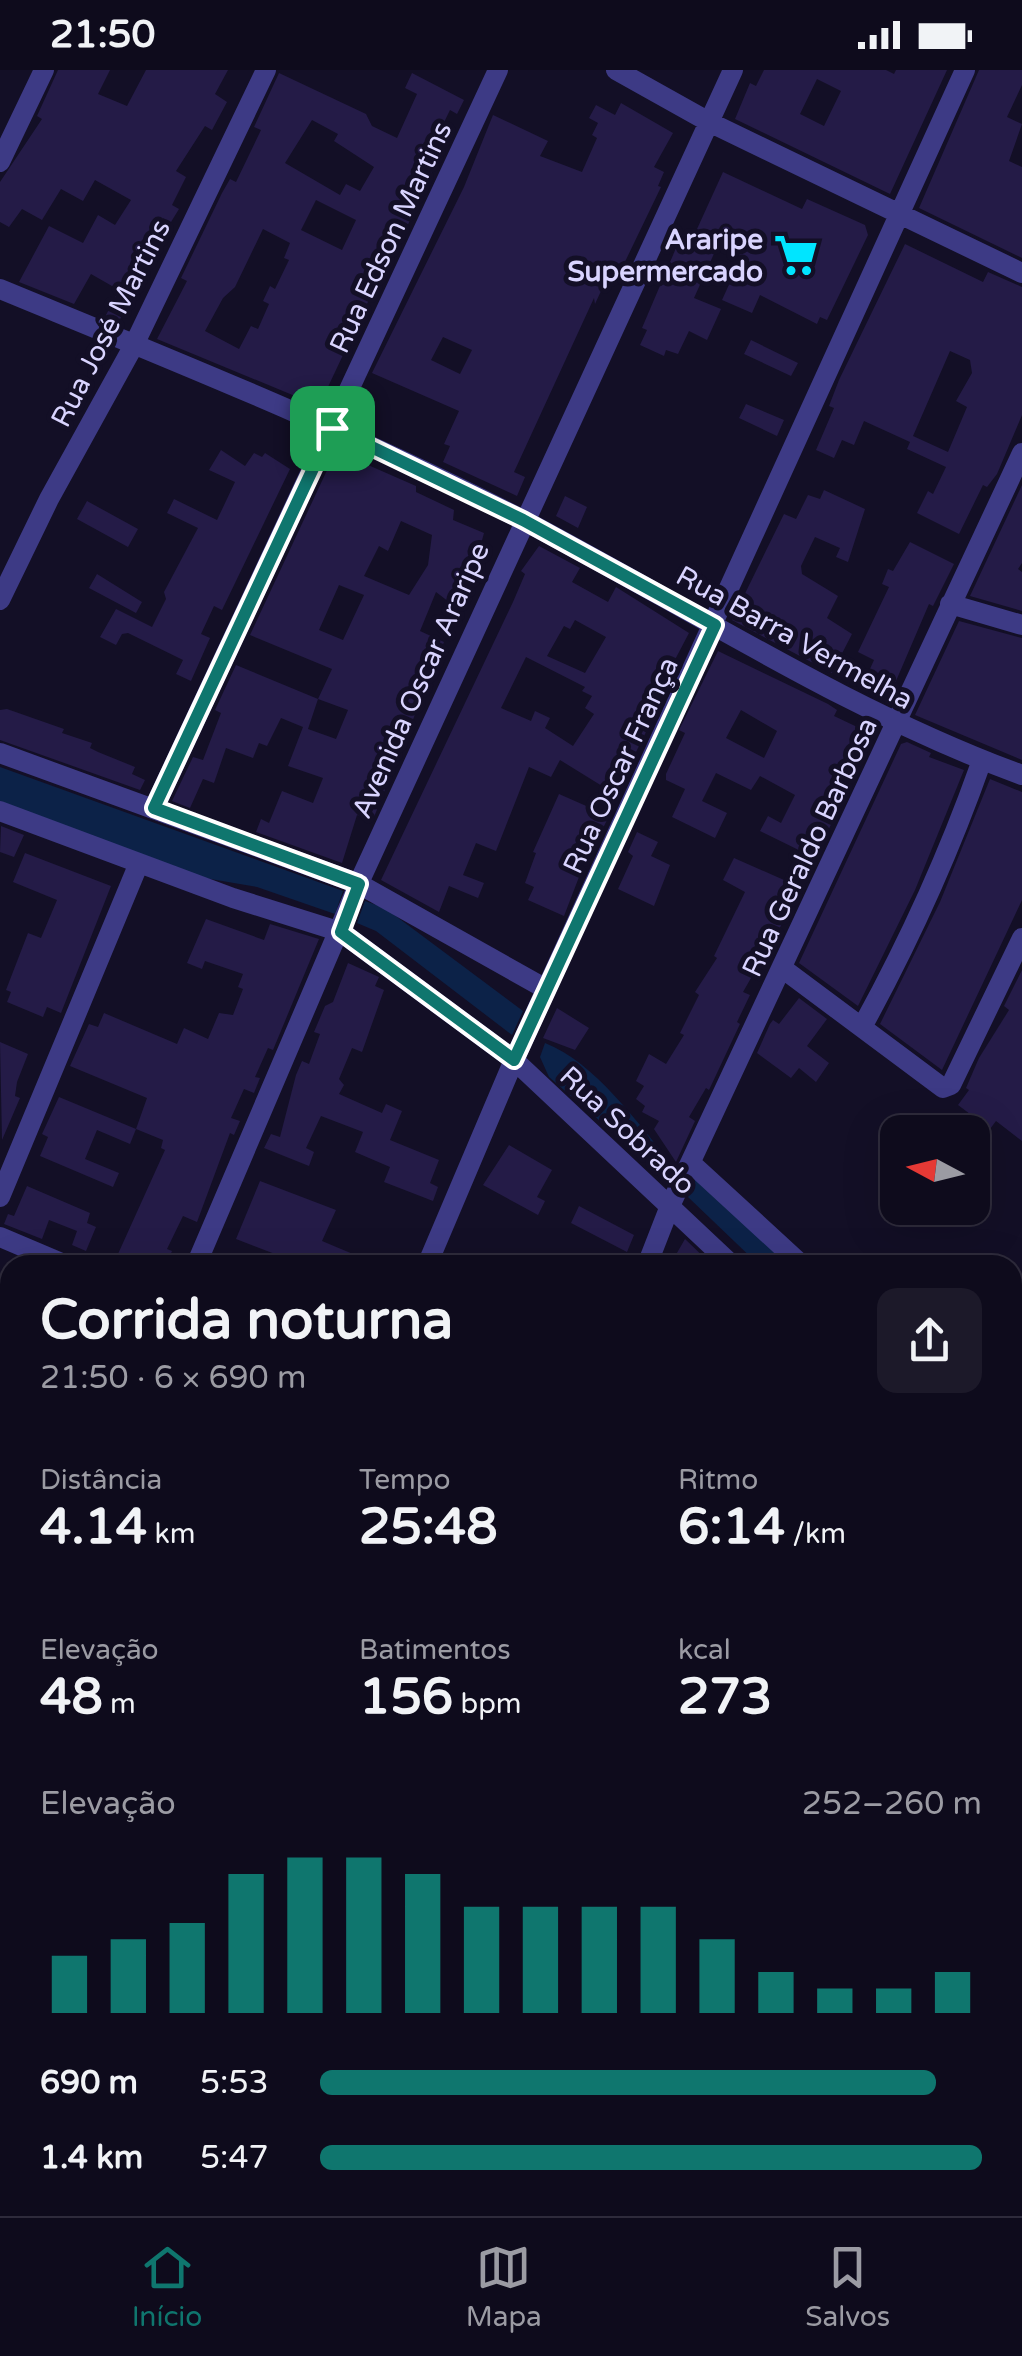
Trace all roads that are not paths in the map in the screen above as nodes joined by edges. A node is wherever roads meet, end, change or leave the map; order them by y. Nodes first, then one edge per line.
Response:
1 (44, 70) edge
2 (266, 70) edge
3 (498, 70) edge
4 (616, 70) edge
5 (734, 70) edge
6 (965, 70) edge
7 (709, 122) junction
8 (0, 162) edge
9 (898, 214) junction
10 (1022, 273) edge
11 (0, 289) edge
12 (134, 344) junction
13 (332, 428) junction
14 (1022, 452) edge
15 (1014, 490) edge
16 (523, 520) junction
17 (0, 600) edge
18 (950, 604) junction
19 (715, 625) junction
20 (1022, 625) edge
21 (896, 725) junction
22 (0, 753) edge
23 (982, 760) junction
24 (1022, 775) edge
25 (154, 808) junction
26 (0, 811) edge
27 (139, 863) junction
28 (359, 884) junction
29 (341, 932) junction
30 (1022, 938) edge
31 (782, 968) junction
32 (546, 989) junction
33 (862, 1028) junction
34 (514, 1060) junction
35 (692, 1164) junction
36 (0, 1197) edge
37 (670, 1206) junction
38 (0, 1237) edge
39 (42, 1255) edge
40 (200, 1255) edge
41 (431, 1255) edge
42 (651, 1255) edge
43 (721, 1255) edge
44 (791, 1255) edge

1 - 8 street
2 - 12 street, Rua José Martins
3 - 13 street, Rua Edson Martins
4 - 7 street
5 - 7 street, Avenida Oscar Araripe
6 - 9 street, Rua Oscar França
7 - 9 street
7 - 16 street, Avenida Oscar Araripe
9 - 10 street
9 - 19 street, Rua Oscar França
11 - 12 street, Rua Barra Vermelha
12 - 13 street, Rua Barra Vermelha
12 - 17 street, Rua José Martins
13 - 16 street, Rua Barra Vermelha
13 - 25 street, Rua Edson Martins
14 - 15 street, Rua Geraldo Barbosa
15 - 18 street, Rua Geraldo Barbosa
16 - 19 street, Rua Barra Vermelha
16 - 28 street, Avenida Oscar Araripe
18 - 20 street
18 - 21 street, Rua Geraldo Barbosa
19 - 21 street, Rua Barra Vermelha
19 - 32 street, Rua Oscar França
21 - 23 street, Rua Barra Vermelha
21 - 31 street, Rua Geraldo Barbosa
22 - 25 street
23 - 24 street, Rua Barra Vermelha
23 - 33 street
25 - 28 street
26 - 27 street, Rua Sobrado
27 - 29 street, Rua Sobrado
27 - 36 street
28 - 29 street, Avenida Oscar Araripe
28 - 32 street
29 - 34 street, Rua Sobrado
29 - 40 street, Avenida Oscar Araripe
30 - 33 street
31 - 33 street
31 - 35 street, Rua Geraldo Barbosa
32 - 34 street, Rua Oscar França
34 - 37 street, Rua Sobrado
34 - 41 street, Rua Oscar França
35 - 37 street, Rua Geraldo Barbosa
35 - 44 street
37 - 42 street, Rua Geraldo Barbosa
37 - 43 street, Rua Sobrado
38 - 39 street

